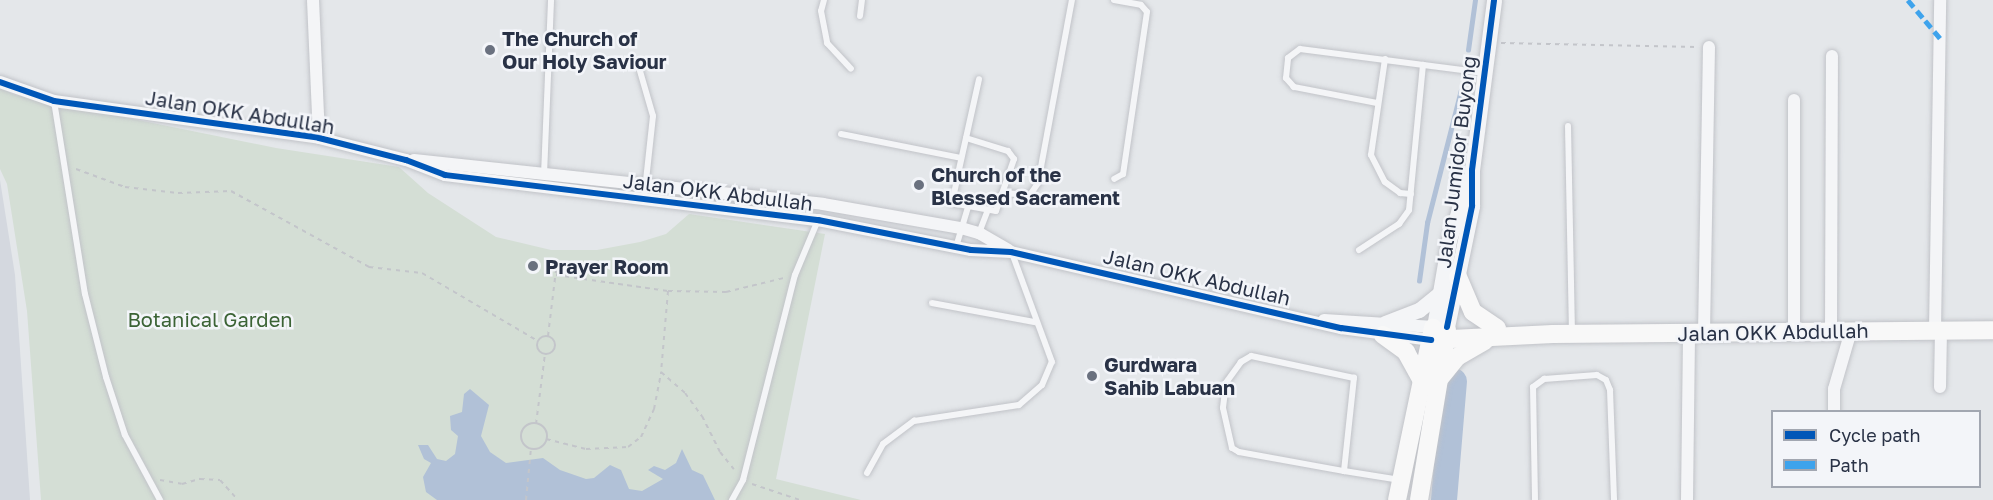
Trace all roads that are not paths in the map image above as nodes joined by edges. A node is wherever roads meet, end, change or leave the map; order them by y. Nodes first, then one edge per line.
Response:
1 (313, 0) edge
2 (551, 0) edge
3 (824, 0) edge
4 (862, 0) edge
5 (1072, 0) edge
6 (1114, 0) edge
7 (1494, 0) edge
8 (1940, 0) edge
9 (860, 16) dead end
10 (1708, 47) road end
11 (1832, 56) dead end
12 (1385, 59) junction
13 (1423, 65) junction
14 (851, 69) dead end
15 (640, 71) dead end
16 (1485, 73) junction
17 (979, 79) dead end
18 (0, 82) edge
19 (1794, 100) dead end
20 (54, 101) junction
21 (1377, 103) junction
22 (1568, 126) dead end
23 (841, 134) dead end
24 (319, 138) junction
25 (966, 138) junction
26 (961, 158) junction
27 (406, 160) junction
28 (1472, 170) junction
29 (544, 174) junction
30 (1114, 179) dead end
31 (647, 186) junction
32 (543, 188) junction
33 (1003, 193) junction
34 (1411, 194) junction
35 (644, 200) junction
36 (968, 207) junction
37 (987, 212) junction
38 (818, 220) junction
39 (961, 228) junction
40 (979, 233) junction
41 (956, 246) junction
42 (1359, 250) dead end
43 (1011, 252) junction
44 (1458, 277) junction
45 (1440, 293) junction
46 (932, 303) dead end
47 (1035, 322) junction
48 (1384, 329) junction
49 (1938, 330) junction
50 (1993, 330) edge
51 (1831, 331) junction
52 (1851, 331) junction
53 (1794, 332) junction
54 (1493, 333) junction
55 (1696, 333) junction
56 (1439, 334) junction
57 (1572, 334) junction
58 (1421, 379) junction
59 (1439, 379) junction
60 (1940, 387) dead end
61 (1834, 410) edge
62 (1344, 471) junction
63 (867, 473) dead end
64 (1401, 480) junction
65 (160, 500) edge
66 (732, 500) edge
67 (1397, 500) edge
68 (1419, 500) edge
69 (1535, 500) edge
70 (1614, 500) edge
71 (1687, 500) edge

1 - 24 street
2 - 29 lane
3 - 14 lane
4 - 9 lane
5 - 33 lane
6 - 30 lane
7 - 16 street, Jalan Jumidor Buyong
8 - 49 street
10 - 55 street
11 - 51 street
12 - 13 lane
12 - 21 lane
12 - 21 lane
13 - 16 lane
13 - 34 lane
15 - 31 lane
16 - 28 street, Jalan Jumidor Buyong
17 - 25 lane
18 - 20 street, Jalan OKK Abdullah
19 - 53 street
20 - 24 street, Jalan OKK Abdullah
20 - 65 lane
21 - 34 lane
22 - 57 lane
23 - 26 lane
24 - 27 street, Jalan OKK Abdullah
25 - 26 lane
25 - 33 lane
26 - 36 lane
27 - 29 street, Jalan OKK Abdullah
27 - 32 street, Jalan OKK Abdullah
28 - 44 street, Jalan Jumidor Buyong
28 - 45 street, Jalan Jumidor Buyong
29 - 31 street, Jalan OKK Abdullah
29 - 32 lane
31 - 35 lane
31 - 39 street, Jalan OKK Abdullah
32 - 35 street, Jalan OKK Abdullah
33 - 37 lane
34 - 42 lane
35 - 38 street, Jalan OKK Abdullah
36 - 37 lane
36 - 39 lane
37 - 40 lane
38 - 41 street, Jalan OKK Abdullah
38 - 66 lane
39 - 40 street, Jalan OKK Abdullah
39 - 41 lane
40 - 43 street, Jalan OKK Abdullah
41 - 43 street, Jalan OKK Abdullah
43 - 47 lane
43 - 48 street, Jalan OKK Abdullah
44 - 54 main road
44 - 56 street, Jalan Jumidor Buyong
45 - 48 street
45 - 56 street, Jalan Jumidor Buyong
46 - 47 lane
47 - 63 lane
48 - 56 street, Jalan OKK Abdullah
48 - 58 main road
49 - 50 main road, Jalan OKK Abdullah
49 - 52 main road, Jalan OKK Abdullah
49 - 60 street
51 - 52 main road, Jalan OKK Abdullah
51 - 53 main road, Jalan OKK Abdullah
52 - 61 street
53 - 55 main road, Jalan OKK Abdullah
54 - 56 main road, Jalan OKK Abdullah
54 - 57 main road, Jalan OKK Abdullah
54 - 59 main road
55 - 57 main road, Jalan OKK Abdullah
55 - 71 street
56 - 58 main road
56 - 59 main road
58 - 64 main road
59 - 68 main road
62 - 62 lane
62 - 64 lane
64 - 67 main road
69 - 70 lane

